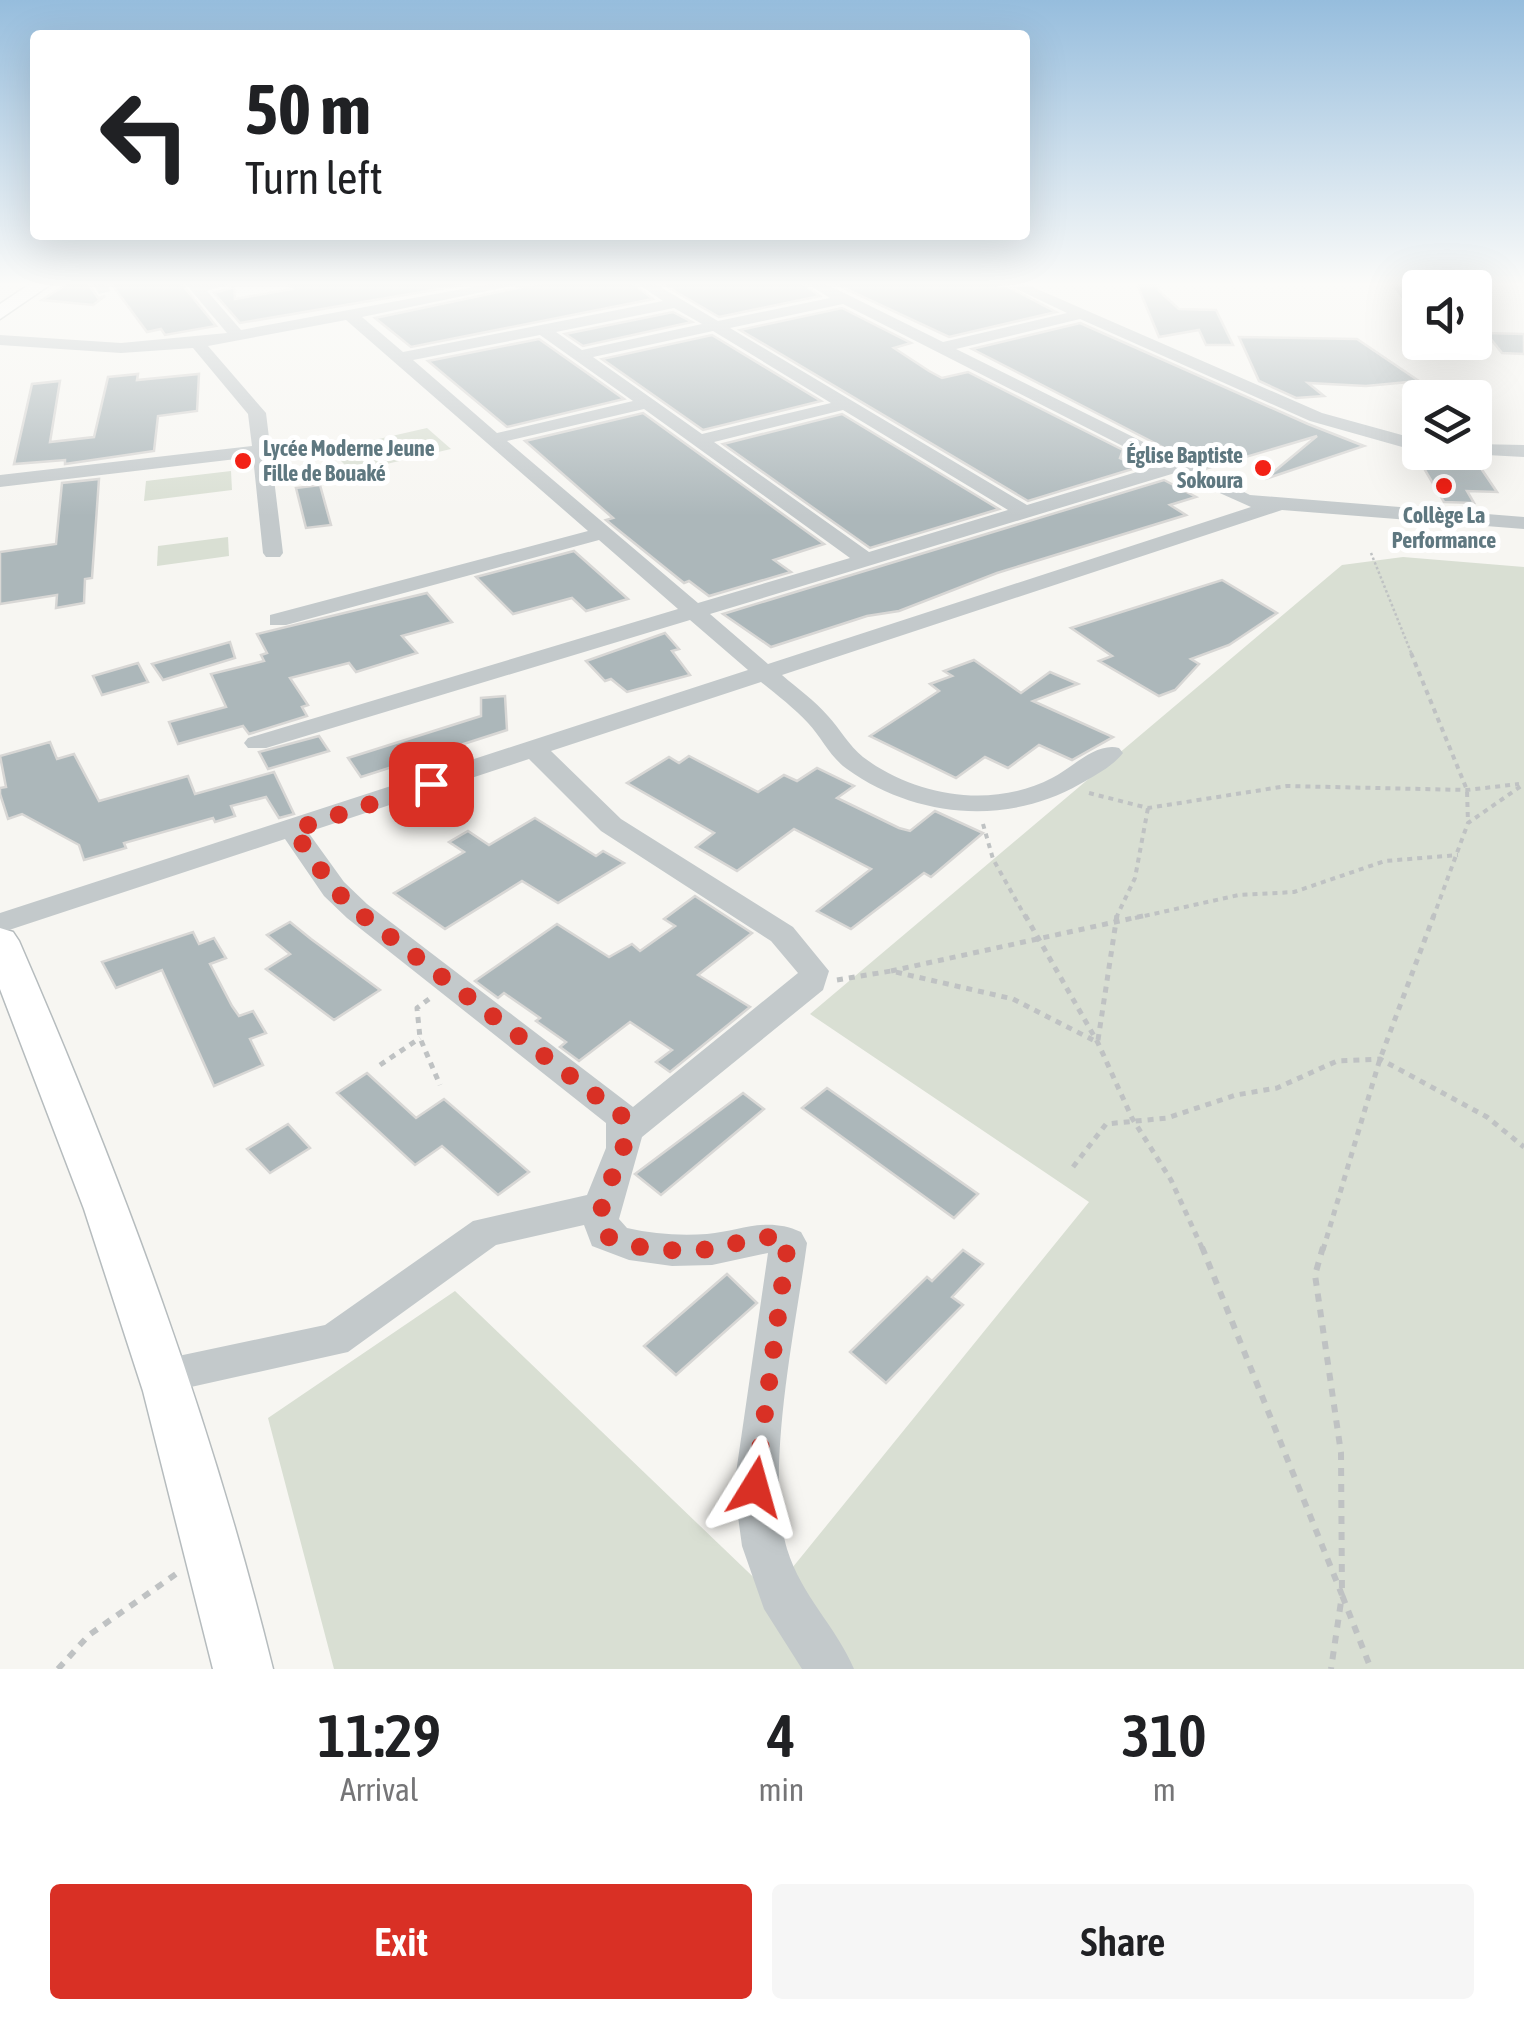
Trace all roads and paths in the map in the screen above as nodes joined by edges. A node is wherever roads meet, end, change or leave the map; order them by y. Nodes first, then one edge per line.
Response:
1 (89, 360) edge
2 (194, 360) edge
3 (210, 360) edge
4 (402, 360) edge
5 (586, 360) edge
6 (772, 360) edge
7 (963, 360) edge
8 (1186, 360) edge
9 (647, 403) junction
10 (846, 404) junction
11 (493, 439) junction
12 (700, 440) junction
13 (1402, 441) edge
14 (262, 450) junction
15 (1492, 450) edge
16 (1524, 451) edge
17 (1173, 467) junction
18 (0, 480) edge
19 (1274, 506) junction
20 (1025, 512) junction
21 (1524, 524) edge
22 (602, 533) junction
23 (273, 552) dead end
24 (1371, 553) dead end
25 (866, 559) junction
26 (692, 612) junction
27 (278, 620) dead end
28 (765, 675) junction
29 (257, 743) dead end
30 (535, 750) junction
31 (1110, 753) dead end
32 (1523, 783) edge
33 (1064, 786) junction
34 (1467, 790) junction
35 (978, 805) junction
36 (1148, 808) junction
37 (1468, 823) junction
38 (293, 830) junction
39 (1458, 855) junction
40 (1115, 919) junction
41 (0, 924) edge
42 (1040, 937) junction
43 (0, 941) edge
44 (891, 971) junction
45 (812, 982) junction
46 (449, 985) junction
47 (420, 1038) junction
48 (1098, 1043) junction
49 (1380, 1059) junction
50 (380, 1065) dead end
51 (440, 1085) dead end
52 (1132, 1118) junction
53 (627, 1130) junction
54 (1524, 1147) edge
55 (1074, 1167) dead end
56 (600, 1207) junction
57 (164, 1375) junction
58 (217, 1545) junction
59 (1342, 1595) junction
60 (58, 1669) edge
61 (243, 1669) edge
62 (830, 1669) edge
63 (1330, 1669) edge
64 (1371, 1669) edge

1 - 2 street
3 - 14 street
4 - 11 street
5 - 9 street
6 - 10 street
7 - 17 street
8 - 13 street
9 - 11 street
9 - 12 street
10 - 12 street
10 - 20 street
11 - 22 street
12 - 25 street
14 - 18 street
14 - 23 street
15 - 16 street
17 - 19 street
17 - 20 street
19 - 21 street
19 - 28 street
20 - 25 street
22 - 26 street
22 - 27 street
24 - 34 path
25 - 26 street
26 - 28 street
26 - 29 street
28 - 30 street
28 - 35 street
30 - 38 street
30 - 45 street
31 - 33 street
32 - 34 path
32 - 37 path
33 - 35 street
33 - 36 path
34 - 36 path
34 - 37 path
35 - 42 path
36 - 40 path
37 - 39 path
38 - 41 street
38 - 46 street
39 - 40 path
39 - 49 path
40 - 42 path
40 - 48 path
42 - 44 path
42 - 48 path
43 - 57 main road
44 - 45 path
44 - 48 path
45 - 53 street
46 - 47 path
46 - 53 street
47 - 50 path
47 - 51 path
48 - 52 path
49 - 52 path
49 - 54 path
49 - 59 path
52 - 55 path
52 - 59 path
53 - 56 street
56 - 57 street
56 - 62 street
57 - 58 main road
58 - 60 path
58 - 61 main road
59 - 63 path
59 - 64 path

